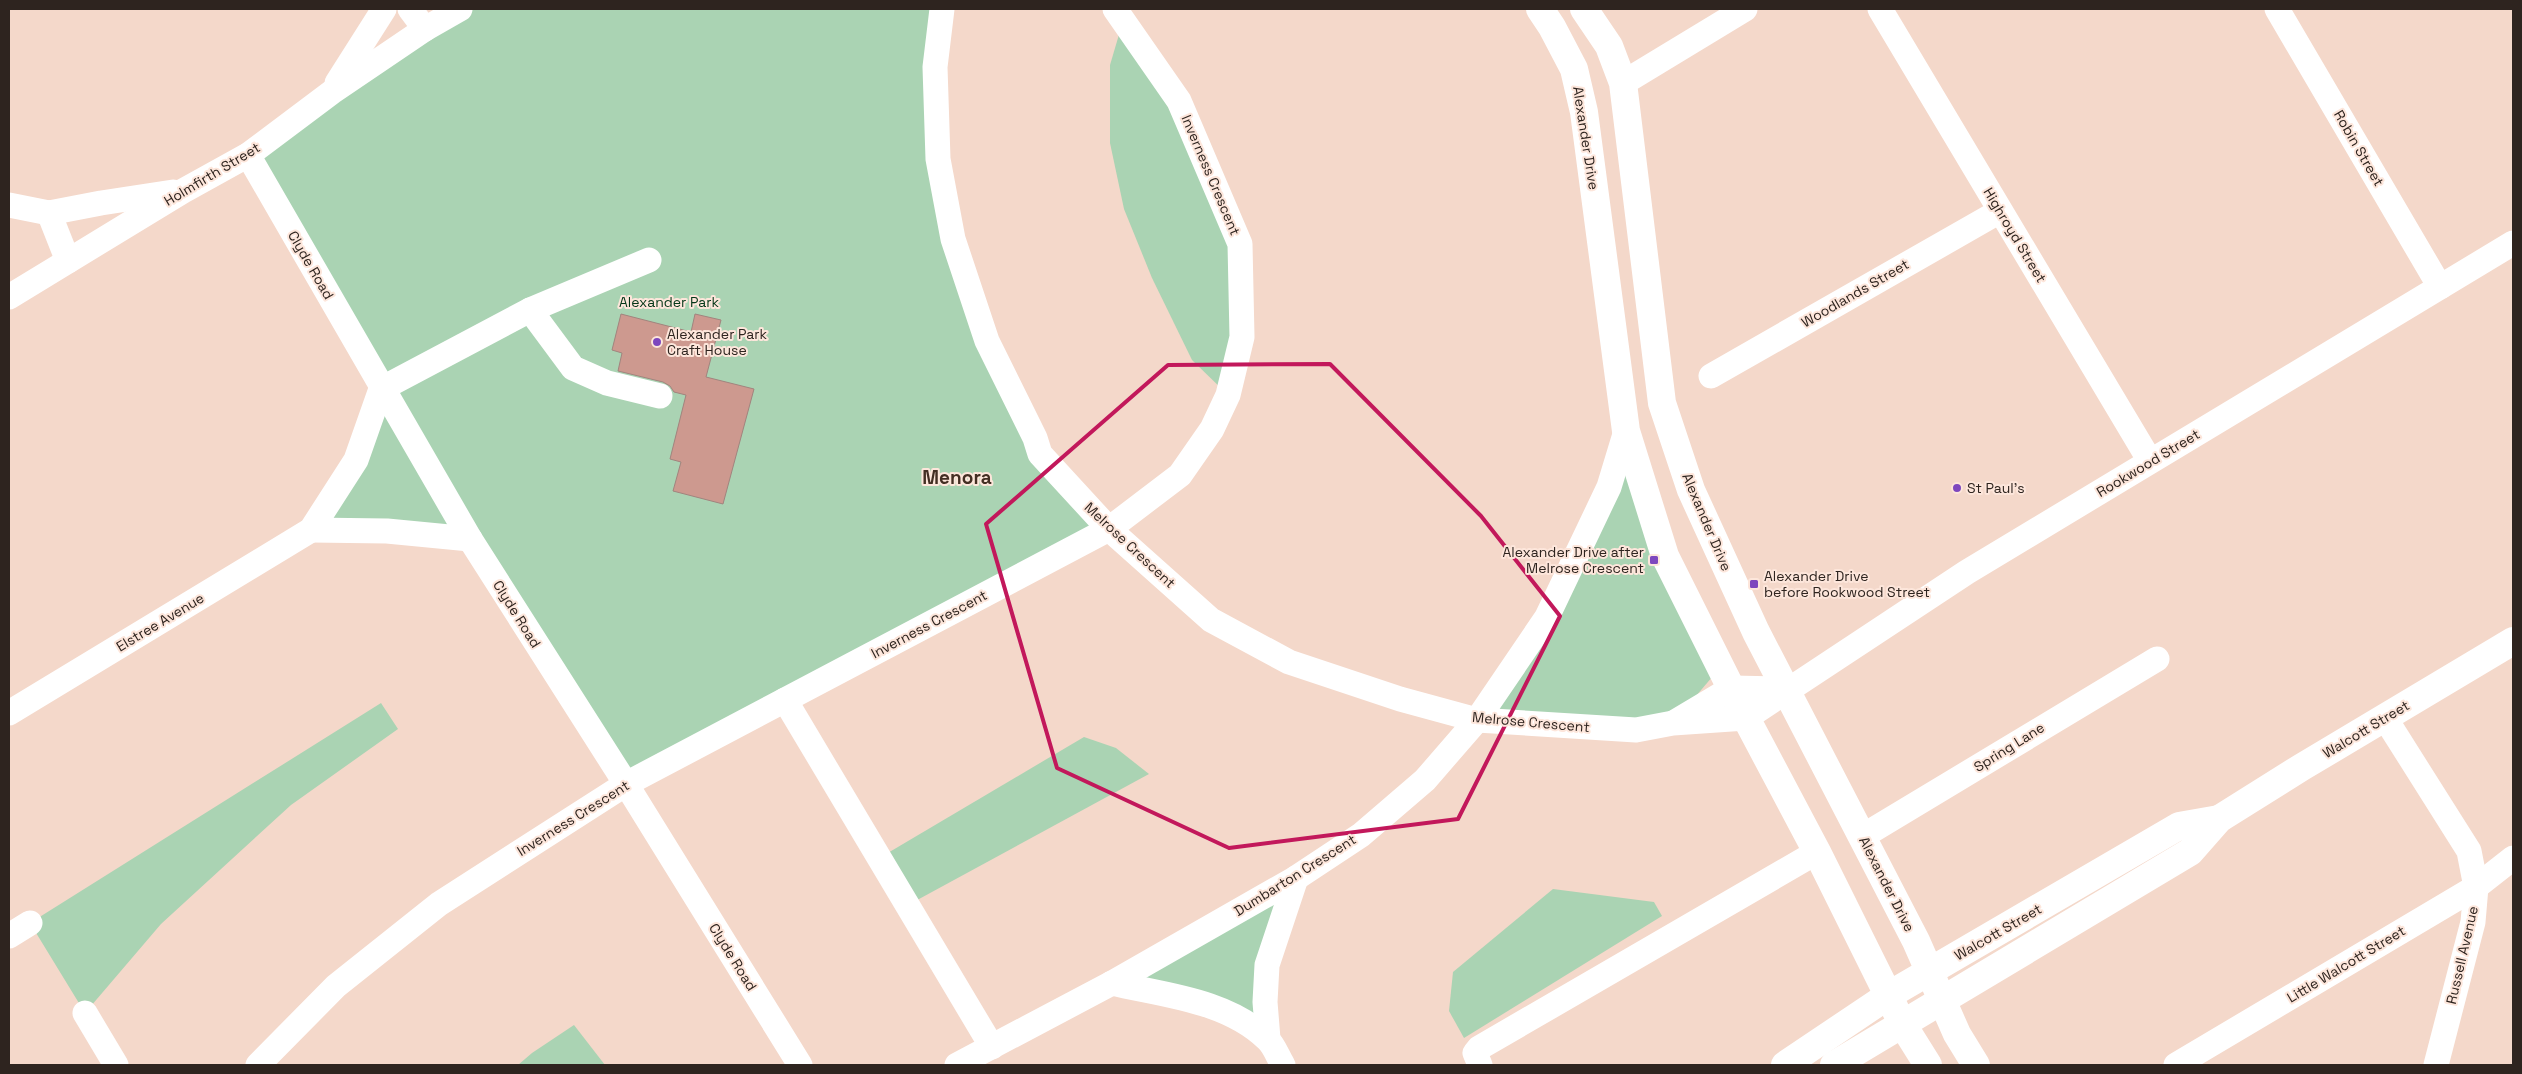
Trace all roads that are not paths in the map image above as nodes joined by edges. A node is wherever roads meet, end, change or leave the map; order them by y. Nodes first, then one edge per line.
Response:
1 (384, 9) edge
2 (410, 9) edge
3 (460, 9) edge
4 (942, 9) edge
5 (1115, 9) edge
6 (1540, 9) edge
7 (1584, 9) edge
8 (1745, 9) edge
9 (1880, 9) edge
10 (2277, 9) edge
11 (426, 29) junction
12 (1623, 83) junction
13 (332, 92) junction
14 (248, 155) junction
15 (183, 191) junction
16 (9, 205) edge
17 (2000, 210) junction
18 (49, 214) junction
19 (2513, 243) edge
20 (649, 260) dead end
21 (68, 261) junction
22 (2440, 287) junction
23 (9, 296) edge
24 (530, 310) junction
25 (1711, 376) dead end
26 (381, 389) junction
27 (660, 396) dead end
28 (1626, 431) junction
29 (2150, 461) junction
30 (1108, 529) junction
31 (311, 530) junction
32 (470, 539) junction
33 (2513, 641) edge
34 (2157, 659) dead end
35 (1732, 688) junction
36 (1786, 689) junction
37 (785, 700) junction
38 (9, 713) edge
39 (1746, 718) junction
40 (2385, 718) junction
41 (1477, 720) junction
42 (1673, 723) junction
43 (626, 784) junction
44 (2219, 819) junction
45 (1863, 836) junction
46 (1817, 852) junction
47 (2513, 858) edge
48 (1296, 878) junction
49 (2476, 887) junction
50 (30, 923) dead end
51 (9, 936) edge
52 (1929, 971) junction
53 (1112, 983) junction
54 (1889, 995) junction
55 (1941, 1001) junction
56 (85, 1013) dead end
57 (1903, 1025) junction
58 (1268, 1040) junction
59 (992, 1047) junction
60 (116, 1065) edge
61 (258, 1065) edge
62 (800, 1065) edge
63 (958, 1065) edge
64 (1283, 1065) edge
65 (1480, 1065) edge
66 (1785, 1065) edge
67 (1834, 1065) edge
68 (1928, 1065) edge
69 (1976, 1065) edge
70 (2176, 1065) edge
71 (2436, 1065) edge

1 - 13 street
2 - 11 street
3 - 11 street, Holmfirth Street
4 - 30 street, Melrose Crescent
5 - 30 street, Inverness Crescent
6 - 28 main road, Alexander Drive
7 - 12 main road, Alexander Drive
8 - 12 street
9 - 17 street, Highroyd Street
10 - 22 street, Robin Street
11 - 13 street, Holmfirth Street
12 - 36 main road, Alexander Drive
13 - 14 street, Holmfirth Street
14 - 15 street, Holmfirth Street
14 - 26 street, Clyde Road
15 - 18 street
15 - 21 street, Holmfirth Street
16 - 18 street
17 - 25 street, Woodlands Street
17 - 29 street, Highroyd Street
18 - 21 street
19 - 22 street, Rookwood Street
20 - 24 street
21 - 23 street, Holmfirth Street
22 - 29 street, Rookwood Street
24 - 26 street
24 - 27 street
26 - 31 street, Elstree Avenue
26 - 32 street, Clyde Road
28 - 35 main road, Alexander Drive
28 - 41 street, Dumbarton Crescent
29 - 36 street, Rookwood Street
30 - 37 street, Inverness Crescent
30 - 41 street, Melrose Crescent
31 - 32 street
31 - 38 street, Elstree Avenue
32 - 43 street, Clyde Road
33 - 40 main road, Walcott Street
34 - 45 street, Spring Lane
35 - 36 street
35 - 39 main road, Alexander Drive
35 - 42 street, Melrose Crescent
36 - 39 street
36 - 45 main road, Alexander Drive
37 - 43 street, Inverness Crescent
37 - 59 street
39 - 42 street, Melrose Crescent
39 - 46 main road, Alexander Drive
40 - 44 main road, Walcott Street
40 - 49 street, Russell Avenue
41 - 42 street, Melrose Crescent
41 - 48 street, Dumbarton Crescent
43 - 61 street, Inverness Crescent
43 - 62 street, Clyde Road
44 - 52 main road, Walcott Street
44 - 55 main road, Walcott Street
45 - 52 main road, Alexander Drive
46 - 54 main road, Alexander Drive
46 - 65 street
47 - 49 street, Little Walcott Street
48 - 53 street, Dumbarton Crescent
48 - 58 street
49 - 70 street, Little Walcott Street
49 - 71 street, Russell Avenue
50 - 51 street
52 - 54 main road, Walcott Street
52 - 55 main road, Alexander Drive
53 - 58 street
53 - 59 street, Dumbarton Crescent
54 - 57 main road, Alexander Drive
54 - 66 main road, Walcott Street
55 - 57 main road, Walcott Street
55 - 69 main road, Alexander Drive
56 - 60 street
57 - 67 main road, Walcott Street
57 - 68 main road, Alexander Drive
58 - 64 street
59 - 63 street, Dumbarton Crescent

